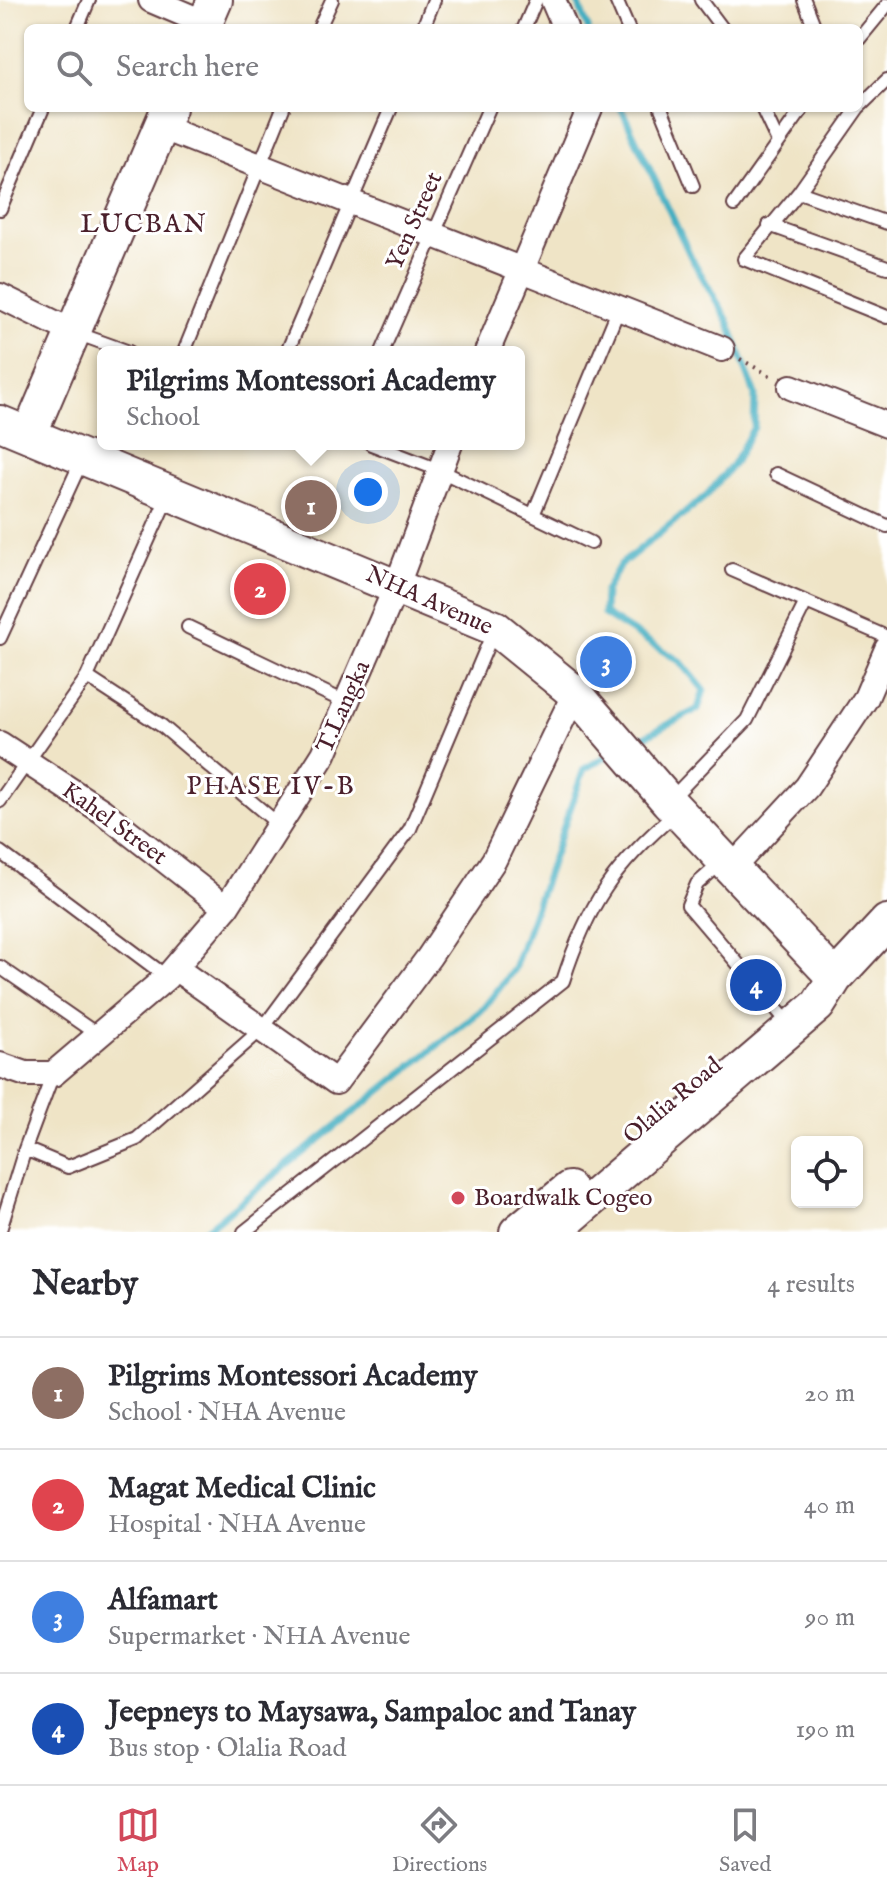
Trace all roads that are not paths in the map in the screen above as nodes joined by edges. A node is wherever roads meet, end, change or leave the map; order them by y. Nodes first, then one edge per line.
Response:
1 (89, 0) edge
2 (151, 0) edge
3 (332, 0) edge
4 (434, 0) edge
5 (536, 0) edge
6 (553, 0) edge
7 (616, 0) edge
8 (701, 0) edge
9 (804, 0) edge
10 (887, 5) edge
11 (208, 17) edge
12 (79, 24) edge
13 (321, 24) edge
14 (425, 24) edge
15 (526, 24) edge
16 (563, 24) edge
17 (626, 24) edge
18 (719, 24) edge
19 (813, 24) edge
20 (863, 34) edge
21 (887, 80) edge
22 (863, 102) edge
23 (41, 112) edge
24 (281, 112) edge
25 (389, 112) edge
26 (487, 112) edge
27 (588, 112) edge
28 (663, 112) edge
29 (764, 112) edge
30 (800, 112) edge
31 (855, 112) edge
32 (165, 118) edge
33 (777, 140) junction
34 (257, 165) junction
35 (693, 186) dead end
36 (799, 192) junction
37 (353, 203) junction
38 (734, 205) dead end
39 (0, 209) edge
40 (887, 223) edge
41 (769, 225) junction
42 (433, 235) junction
43 (887, 267) edge
44 (521, 270) junction
45 (0, 296) edge
46 (619, 308) junction
47 (887, 317) edge
48 (73, 332) junction
49 (112, 346) edge
50 (186, 346) edge
51 (290, 346) edge
52 (385, 346) edge
53 (489, 346) edge
54 (722, 349) road end
55 (791, 387) road end
56 (887, 425) edge
57 (7, 426) edge
58 (387, 450) edge
59 (447, 450) edge
60 (83, 457) junction
61 (439, 470) junction
62 (776, 474) dead end
63 (169, 493) junction
64 (533, 515) junction
65 (887, 526) edge
66 (591, 543) dead end
67 (732, 570) dead end
68 (397, 585) junction
69 (806, 602) junction
70 (188, 627) dead end
71 (495, 628) junction
72 (887, 637) edge
73 (0, 638) edge
74 (887, 649) edge
75 (87, 677) junction
76 (575, 693) junction
77 (347, 703) junction
78 (0, 744) edge
79 (26, 763) junction
80 (0, 801) edge
81 (674, 806) junction
82 (278, 824) junction
83 (0, 852) edge
84 (729, 864) junction
85 (226, 908) junction
86 (887, 922) edge
87 (0, 967) edge
88 (171, 973) junction
89 (835, 978) junction
90 (786, 1020) junction
91 (263, 1028) junction
92 (98, 1035) junction
93 (0, 1065) edge
94 (53, 1074) junction
95 (25, 1149) junction
96 (0, 1230) edge
97 (245, 1231) edge
98 (517, 1232) edge
99 (553, 1232) edge

1 - 12 lane
2 - 11 street
3 - 13 lane
4 - 14 lane
5 - 15 lane
6 - 16 street
7 - 17 lane
8 - 18 lane
9 - 19 lane
10 - 20 lane
21 - 22 lane
23 - 39 lane
24 - 34 lane
25 - 37 lane
26 - 42 lane, Yen Street
27 - 44 street
28 - 35 lane
29 - 33 lane
30 - 33 lane
31 - 36 lane
32 - 34 street
32 - 48 street
33 - 38 lane
34 - 37 street
34 - 50 lane
36 - 40 lane
36 - 41 lane
37 - 42 street
37 - 51 lane
41 - 43 lane
41 - 47 lane
42 - 44 street
42 - 52 lane, Yen Street
44 - 46 street
44 - 53 street
45 - 48 street
46 - 54 street
46 - 64 lane
48 - 49 lane
48 - 57 street
55 - 56 street
57 - 60 street, NHA Avenue
58 - 61 lane
59 - 61 street, T.Langka
60 - 63 street, NHA Avenue
60 - 73 lane
61 - 64 lane
61 - 68 street, T.Langka
62 - 65 lane
63 - 68 street, NHA Avenue
63 - 75 lane
64 - 66 lane
67 - 69 lane
68 - 71 street, NHA Avenue
68 - 77 street, T.Langka
69 - 72 lane
69 - 81 lane
70 - 77 lane
71 - 76 street, NHA Avenue
71 - 91 lane
74 - 84 street
75 - 79 lane
75 - 82 lane
76 - 81 street, NHA Avenue
76 - 91 street
77 - 82 street, T.Langka
78 - 79 street, Kahel Street
79 - 80 lane
79 - 85 street, Kahel Street
81 - 84 street, NHA Avenue
81 - 97 lane
82 - 85 street, T.Langka
83 - 88 lane
84 - 89 street, NHA Avenue
84 - 90 lane
85 - 88 street, T.Langka
86 - 89 street, Olalia Road
87 - 92 lane
88 - 91 street
88 - 92 street, T.Langka
89 - 90 street, Olalia Road
90 - 98 street, Olalia Road
90 - 99 street, Olalia Road
91 - 95 lane
92 - 94 street, T.Langka
93 - 94 street
94 - 95 lane
95 - 96 lane

